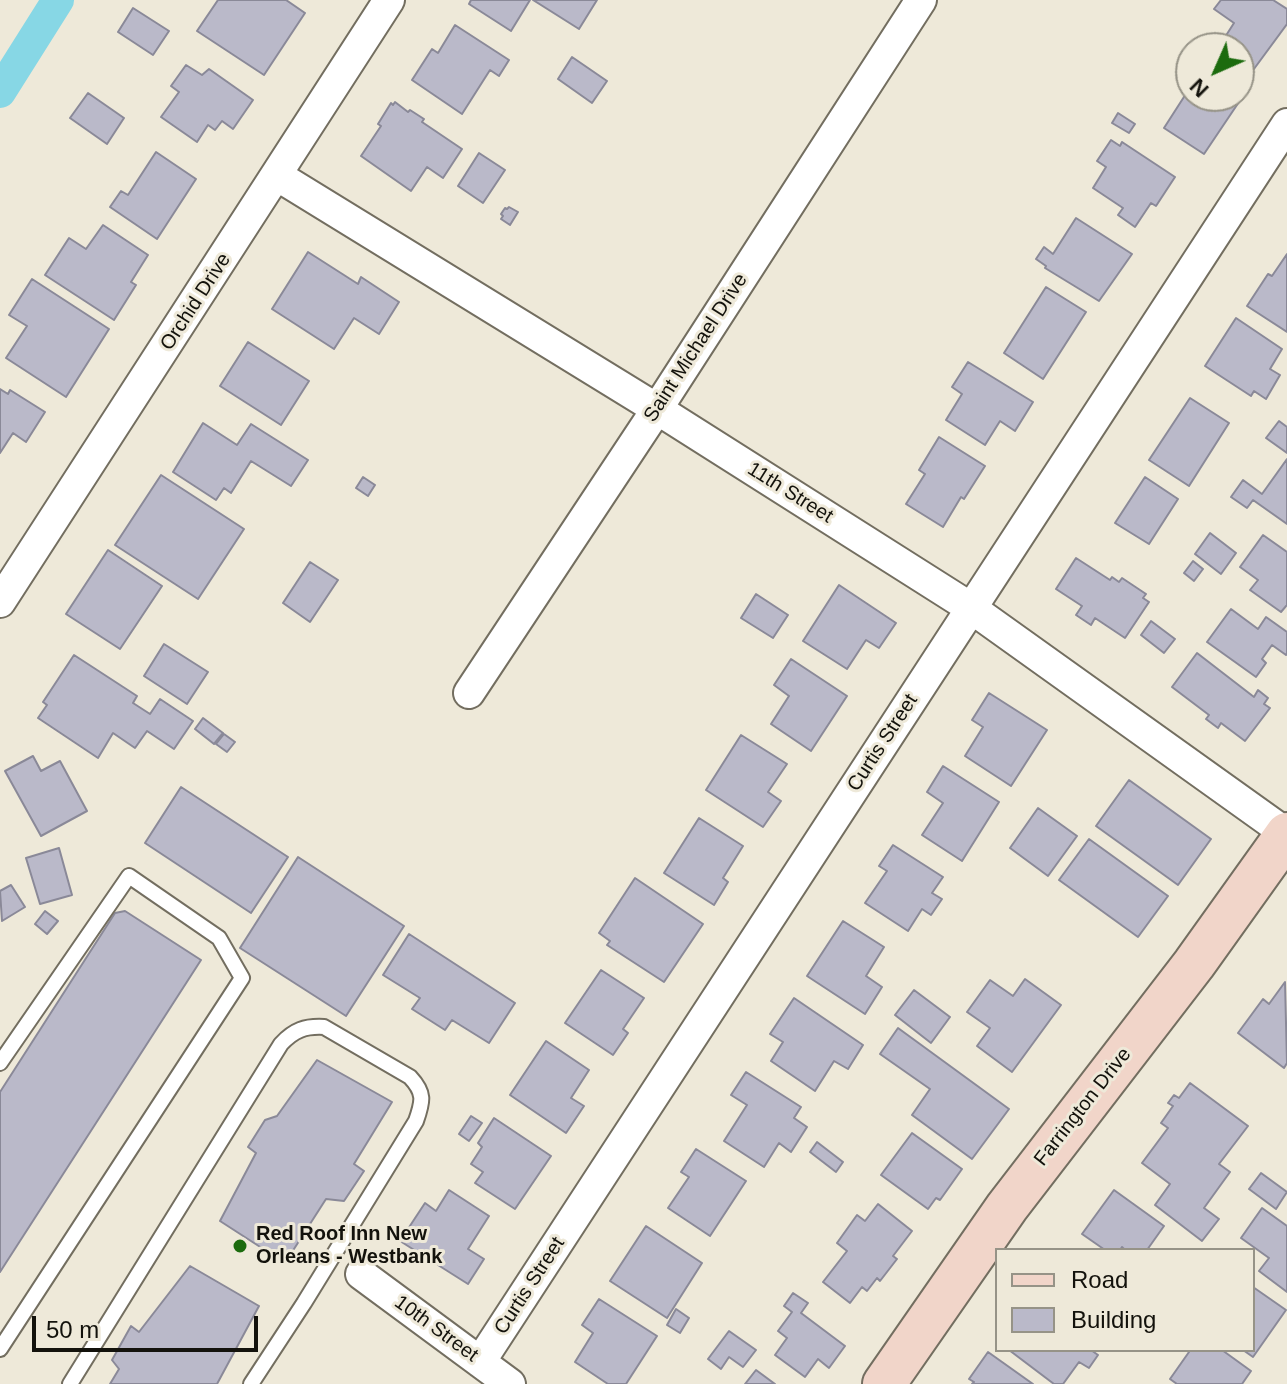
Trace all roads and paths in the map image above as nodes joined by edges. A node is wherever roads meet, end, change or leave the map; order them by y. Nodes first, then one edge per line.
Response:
1 (389, 0) edge
2 (921, 0) edge
3 (1287, 124) edge
4 (278, 176) junction
5 (657, 409) junction
6 (0, 602) edge
7 (971, 608) junction
8 (469, 693) dead end
9 (1287, 834) edge
10 (0, 1063) edge
11 (361, 1274) dead end
12 (0, 1349) edge
13 (480, 1362) junction
14 (70, 1384) edge
15 (251, 1384) edge
16 (510, 1384) edge
17 (884, 1384) edge

1 - 4 street, Orchid Drive
2 - 5 street, Saint Michael Drive
3 - 7 street, Curtis Street
4 - 5 street, 11th Street
4 - 6 street, Orchid Drive
5 - 7 street, 11th Street
5 - 8 street, Saint Michael Drive
7 - 9 street, 11th Street
7 - 13 street, Curtis Street
9 - 17 street, Farrington Drive
10 - 12 lane
11 - 13 street, 10th Street
13 - 16 street, 10th Street
14 - 15 lane

